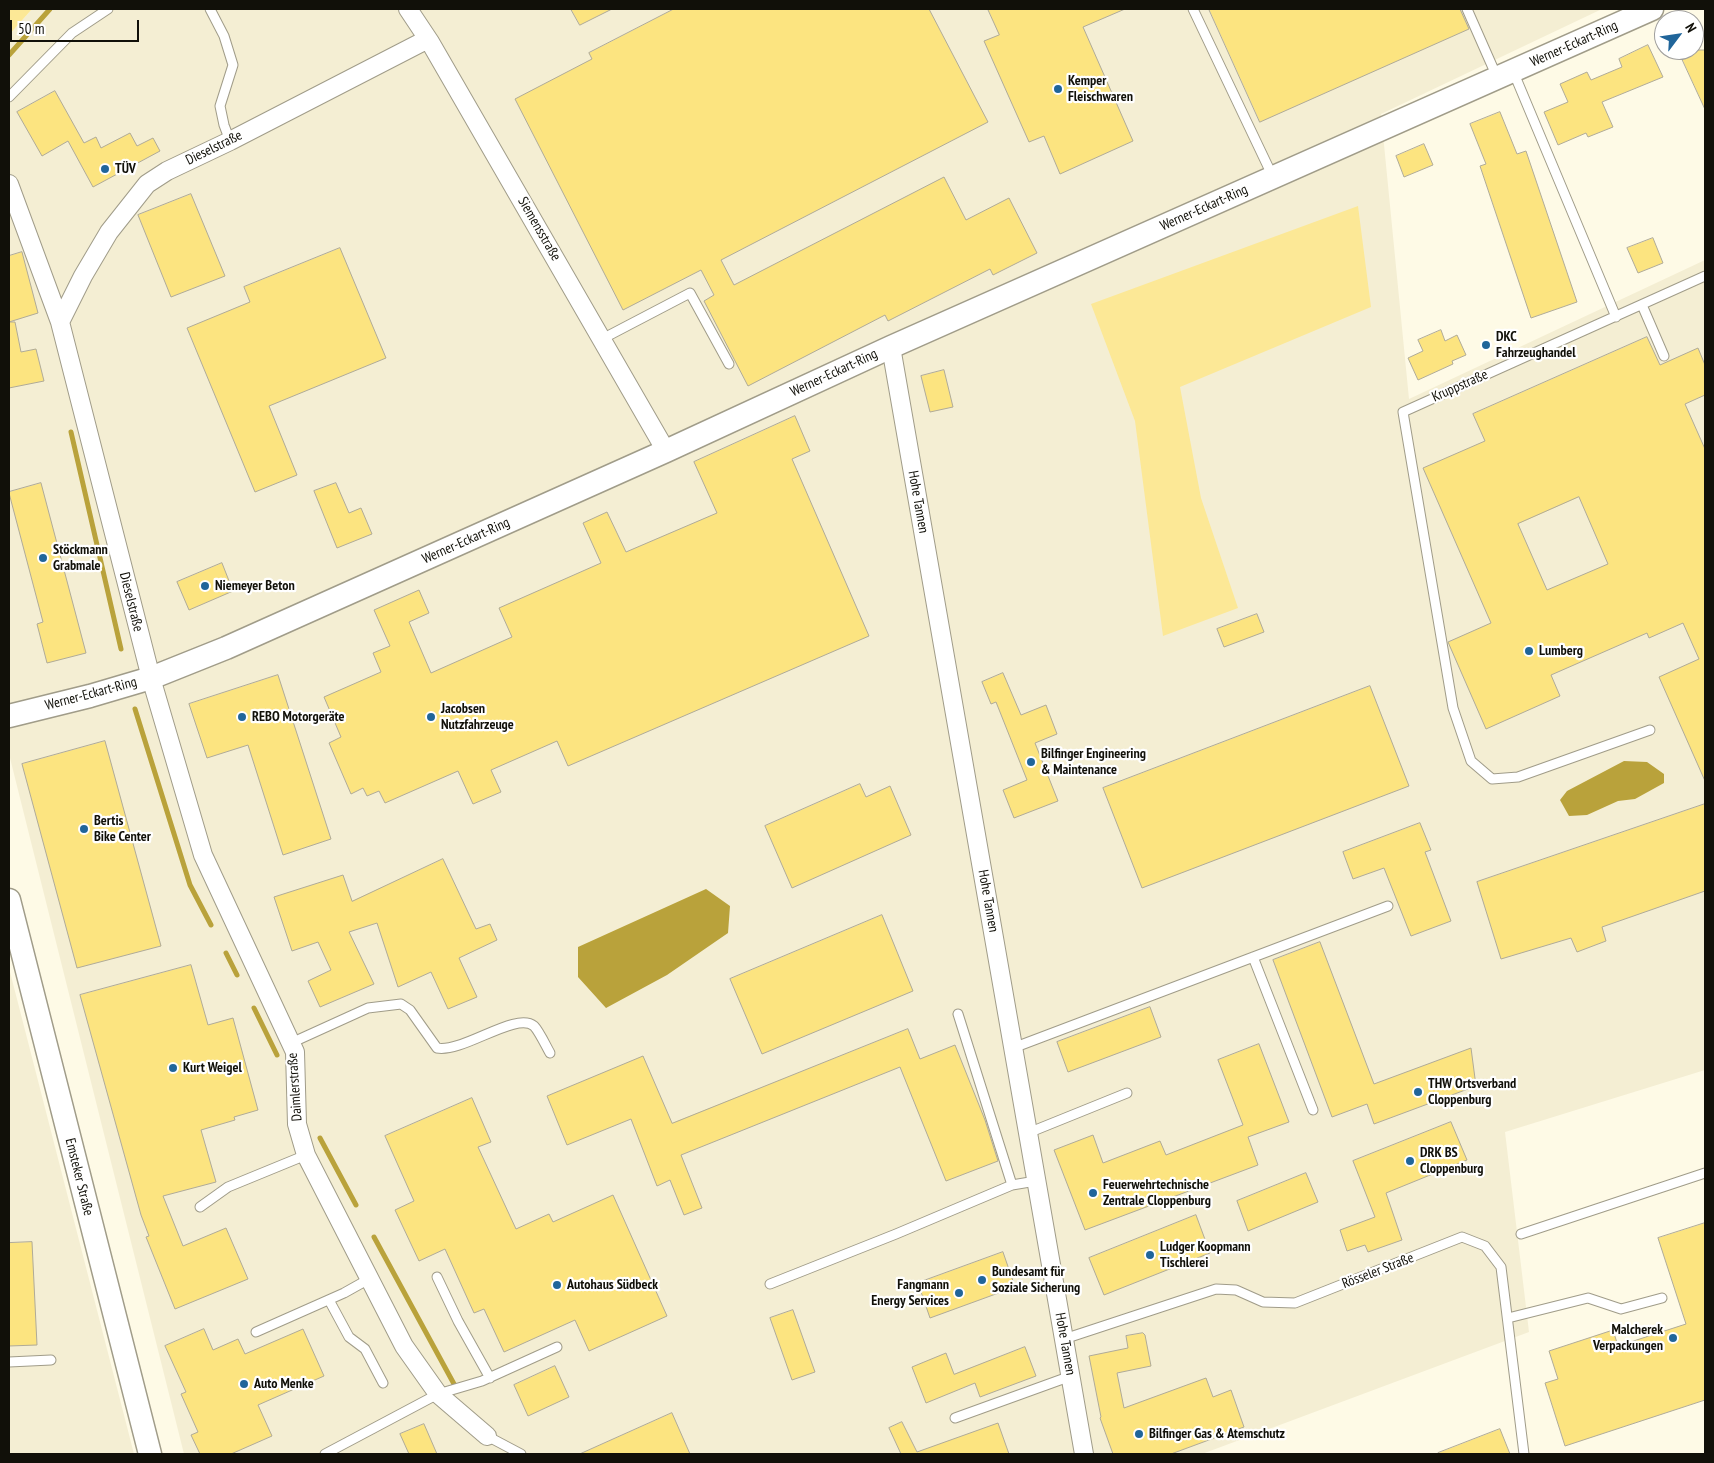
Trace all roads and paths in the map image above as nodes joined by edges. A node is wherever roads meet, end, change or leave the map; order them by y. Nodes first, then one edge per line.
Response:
1 (108, 9) edge
2 (210, 9) edge
3 (408, 9) edge
4 (1193, 9) edge
5 (1467, 9) edge
6 (1652, 9) edge
7 (428, 39) junction
8 (1505, 74) junction
9 (9, 97) edge
10 (230, 141) junction
11 (1273, 178) junction
12 (9, 184) edge
13 (1705, 276) edge
14 (1642, 305) junction
15 (1616, 317) junction
16 (60, 322) junction
17 (602, 338) junction
18 (891, 347) junction
19 (1664, 356) dead end
20 (728, 364) dead end
21 (666, 451) junction
22 (150, 678) junction
23 (9, 716) edge
24 (1650, 730) dead end
25 (9, 900) edge
26 (1388, 906) dead end
27 (1254, 957) junction
28 (958, 1014) dead end
29 (291, 1043) junction
30 (1013, 1048) junction
31 (550, 1053) dead end
32 (1127, 1093) dead end
33 (1313, 1110) dead end
34 (1028, 1133) junction
35 (306, 1155) junction
36 (1705, 1173) edge
37 (1036, 1181) junction
38 (1012, 1185) junction
39 (200, 1207) dead end
40 (1521, 1234) dead end
41 (437, 1277) dead end
42 (369, 1279) junction
43 (770, 1284) dead end
44 (1662, 1298) dead end
45 (329, 1300) junction
46 (1508, 1318) junction
47 (256, 1332) dead end
48 (1064, 1339) junction
49 (558, 1347) dead end
50 (51, 1360) dead end
51 (9, 1362) edge
52 (1071, 1376) junction
53 (490, 1378) junction
54 (383, 1383) dead end
55 (438, 1394) junction
56 (955, 1418) dead end
57 (487, 1436) joint
58 (338, 1451) edge
59 (150, 1454) edge
60 (325, 1454) edge
61 (521, 1454) edge
62 (1084, 1454) edge
63 (1524, 1454) edge

1 - 9 lane
2 - 10 lane
3 - 7 street, Siemensstraße
4 - 11 lane
5 - 8 lane
6 - 8 street, Werner-Eckart-Ring
7 - 10 street, Dieselstraße
7 - 17 street, Siemensstraße
8 - 11 street, Werner-Eckart-Ring
8 - 15 lane
10 - 16 street, Dieselstraße
11 - 18 street, Werner-Eckart-Ring
12 - 16 street, Dieselstraße
13 - 14 lane, Kruppstraße
14 - 15 lane, Kruppstraße
14 - 19 lane
15 - 24 lane, Kruppstraße
16 - 22 street, Dieselstraße
17 - 20 lane
17 - 21 street, Siemensstraße
18 - 21 street, Werner-Eckart-Ring
18 - 30 street, Hohe Tannen
21 - 22 street, Werner-Eckart-Ring
22 - 23 street, Werner-Eckart-Ring
22 - 29 street, Daimlerstraße
25 - 59 street, Emsteker Straße
26 - 27 lane
27 - 30 lane
27 - 33 lane
28 - 38 lane
29 - 31 lane
29 - 35 street, Daimlerstraße
30 - 34 street, Hohe Tannen
32 - 34 lane
34 - 37 street, Hohe Tannen
35 - 39 lane
35 - 42 street, Daimlerstraße
36 - 40 lane
37 - 38 lane
37 - 48 street, Hohe Tannen
38 - 43 lane
41 - 53 lane
42 - 45 lane
42 - 55 street, Daimlerstraße
44 - 46 lane
45 - 47 lane
45 - 54 lane
46 - 48 lane, Rösseler Straße
46 - 63 lane, Rösseler Straße
48 - 52 street, Hohe Tannen
49 - 53 lane
50 - 51 lane
52 - 56 lane
52 - 62 street, Hohe Tannen
53 - 55 lane
55 - 57 street, Daimlerstraße
55 - 58 lane
57 - 61 lane
58 - 60 lane

